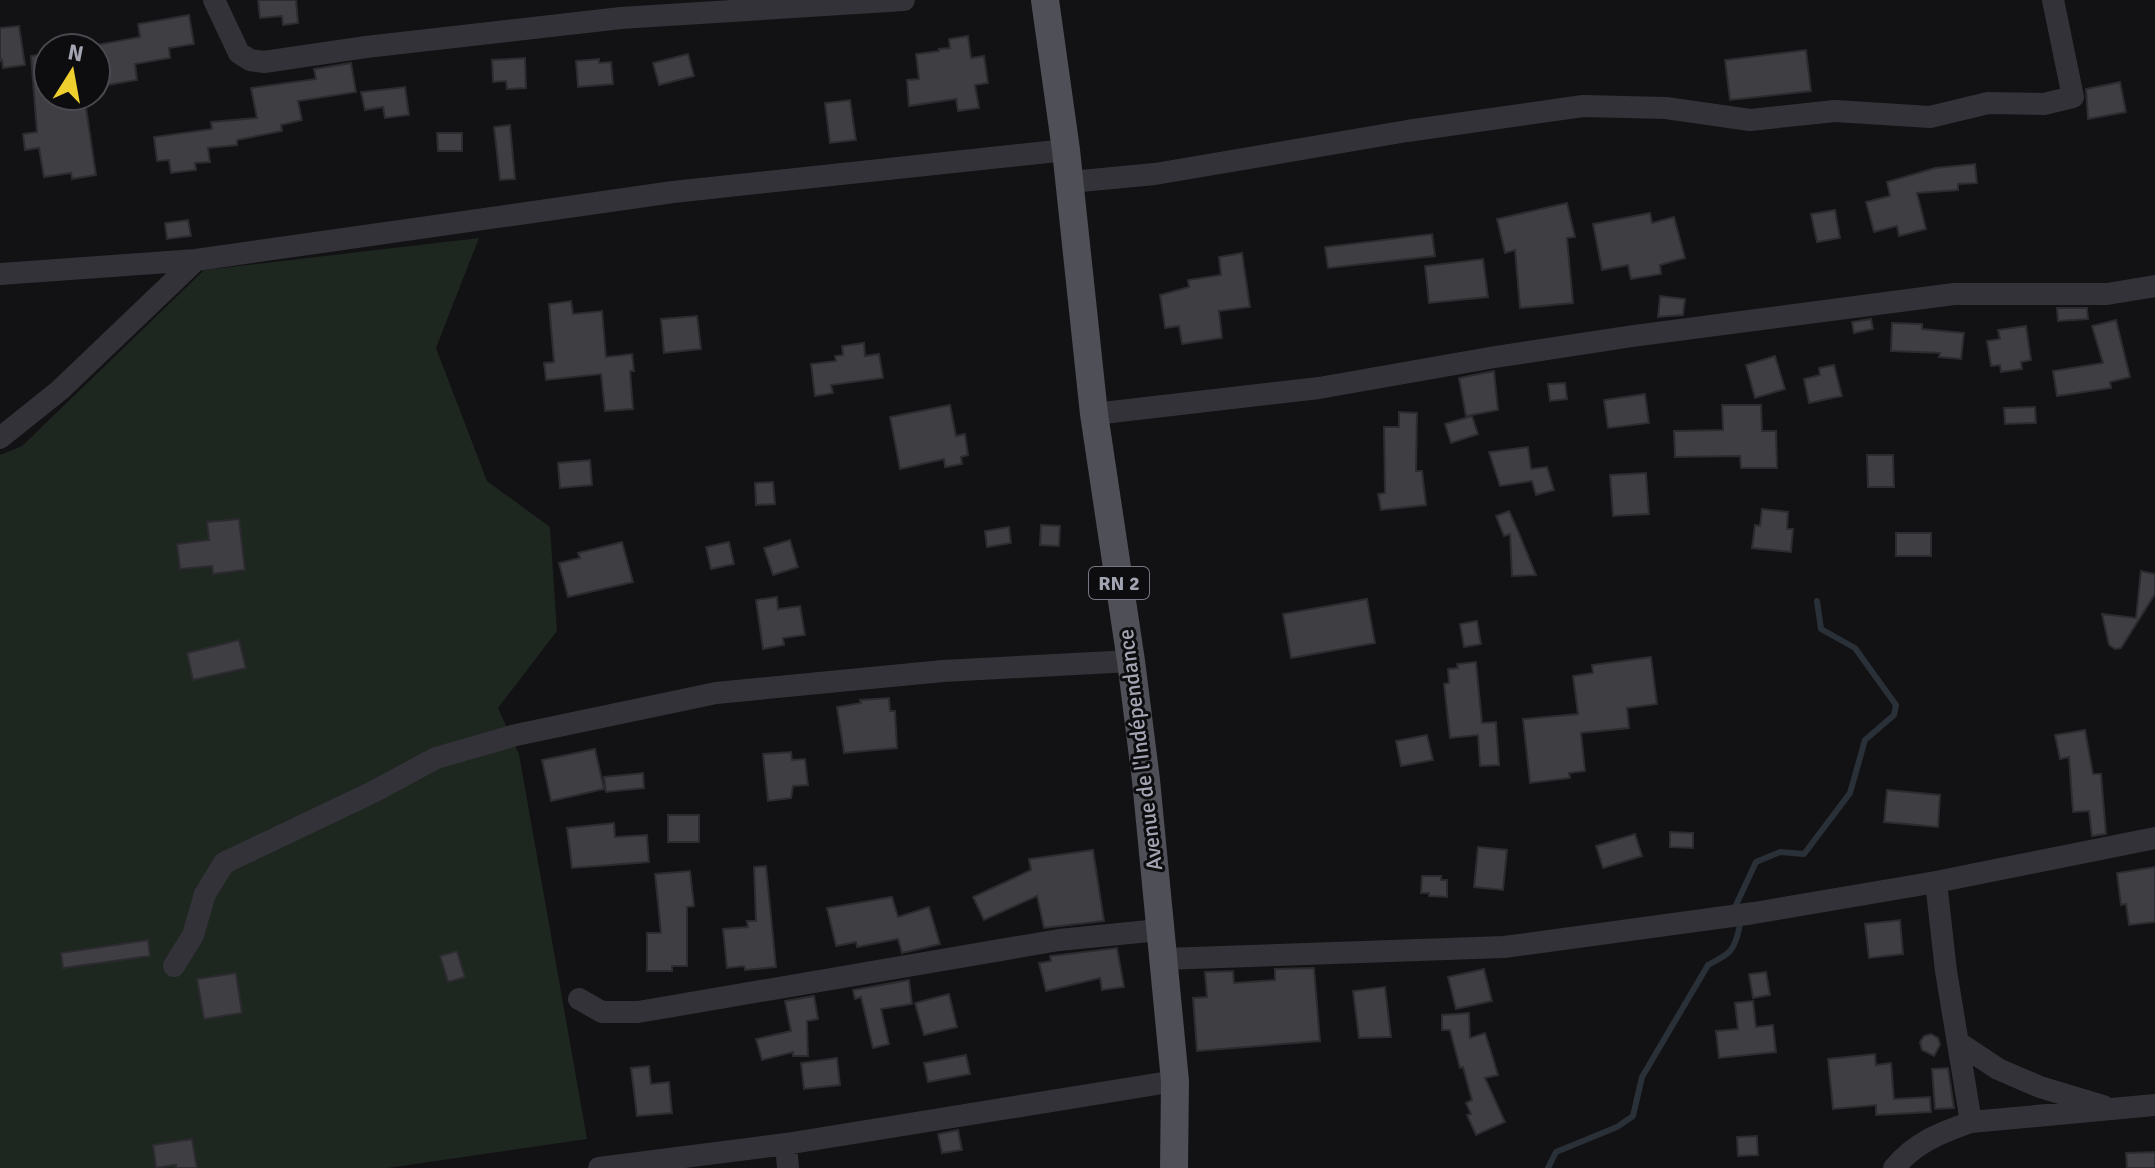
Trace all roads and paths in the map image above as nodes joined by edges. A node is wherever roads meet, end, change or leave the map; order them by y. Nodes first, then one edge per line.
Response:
1 (214, 0) edge
2 (904, 0) edge
3 (1045, 0) edge
4 (2053, 0) edge
5 (1066, 150) junction
6 (1070, 182) junction
7 (196, 260) junction
8 (0, 274) edge
9 (2155, 286) edge
10 (1094, 414) junction
11 (0, 438) edge
12 (1131, 661) junction
13 (2155, 838) edge
14 (1936, 882) junction
15 (1159, 930) junction
16 (1163, 959) junction
17 (174, 966) dead end
18 (579, 999) dead end
19 (1959, 1043) junction
20 (1175, 1081) junction
21 (2155, 1105) edge
22 (2112, 1109) junction
23 (1971, 1122) junction
24 (786, 1144) junction
25 (599, 1168) edge
26 (788, 1168) edge
27 (1174, 1168) edge
28 (1894, 1168) edge

1 - 2 street
3 - 5 main road, Avenue de l'Indépendance / RN 2
4 - 6 street
5 - 6 main road, Avenue de l'Indépendance / RN 2
5 - 7 street
6 - 10 main road, Avenue de l'Indépendance / RN 2
7 - 8 street
7 - 11 street
9 - 10 street
10 - 12 main road, Avenue de l'Indépendance / RN 2
12 - 15 main road, Avenue de l'Indépendance / RN 2
12 - 17 street
13 - 14 street
14 - 16 street
14 - 19 street
15 - 16 main road, Avenue de l'Indépendance / RN 2
15 - 18 street
16 - 20 main road, Avenue de l'Indépendance / RN 2
19 - 22 street
19 - 23 street
20 - 24 street
20 - 27 main road, Avenue de l'Indépendance / RN 2
21 - 22 street
22 - 23 street
23 - 28 street
24 - 25 street
24 - 26 street

